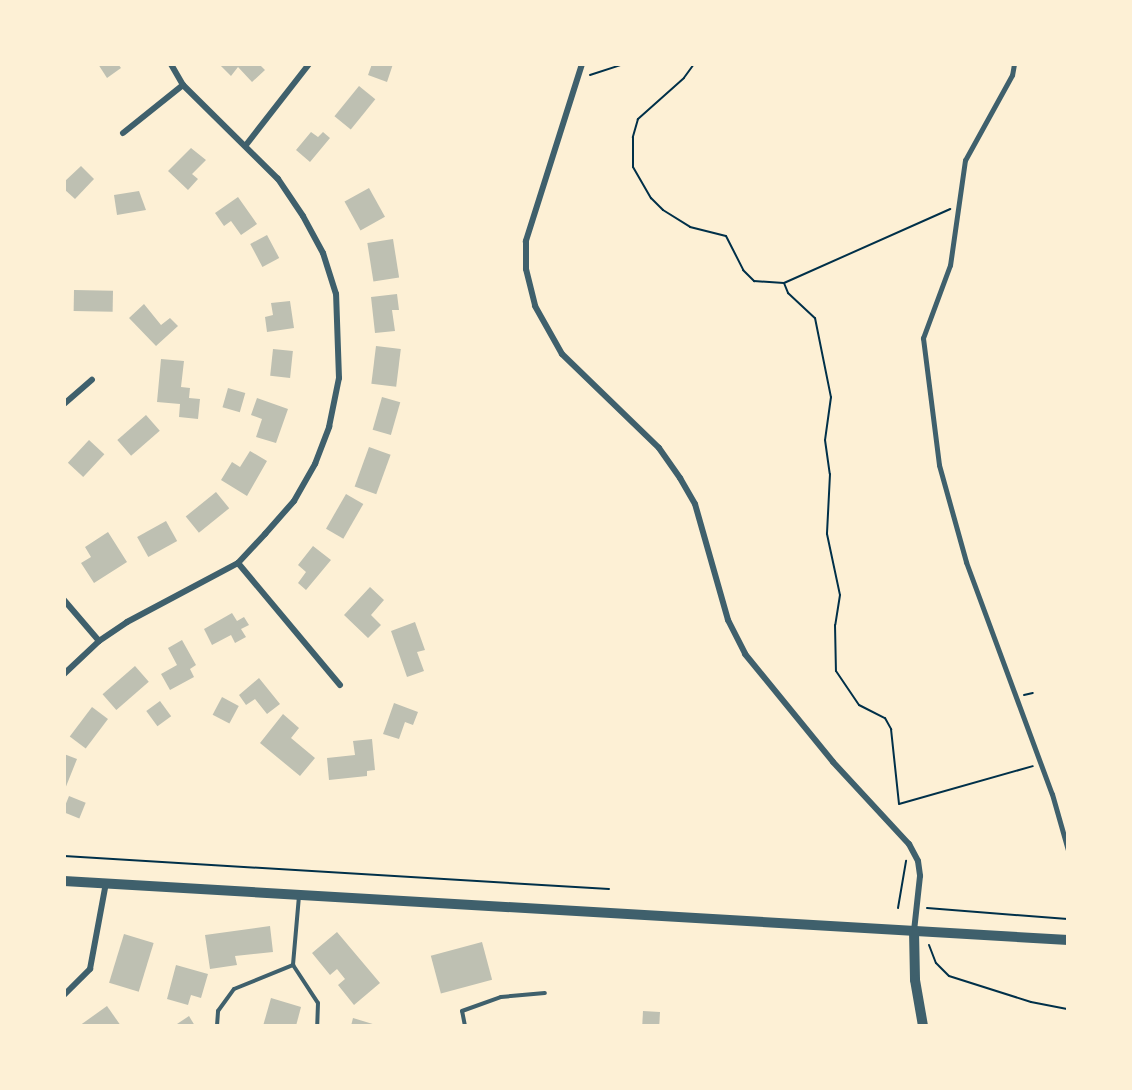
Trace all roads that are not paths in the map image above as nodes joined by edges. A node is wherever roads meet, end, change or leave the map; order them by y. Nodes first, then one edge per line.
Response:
1 (171, 64) edge
2 (309, 64) edge
3 (582, 64) edge
4 (1014, 64) edge
5 (183, 85) junction
6 (123, 133) dead end
7 (246, 145) junction
8 (92, 380) dead end
9 (64, 404) edge
10 (238, 562) junction
11 (64, 600) edge
12 (99, 641) junction
13 (64, 674) edge
14 (340, 685) dead end
15 (1068, 850) edge
16 (64, 880) edge
17 (106, 883) junction
18 (299, 895) junction
19 (914, 931) junction
20 (1068, 940) edge
21 (293, 965) junction
22 (545, 993) dead end
23 (64, 995) edge
24 (217, 1026) edge
25 (317, 1026) edge
26 (465, 1026) edge
27 (923, 1026) edge

1 - 5 street
2 - 7 street
3 - 19 street
4 - 15 street
5 - 6 street
5 - 7 street
7 - 10 street
8 - 9 street
10 - 12 street
10 - 14 street
11 - 12 street
12 - 13 street
16 - 17 street
17 - 18 street
17 - 23 street
18 - 19 street
18 - 21 lane
19 - 20 street
19 - 27 street
21 - 24 lane
21 - 25 lane
22 - 26 lane

